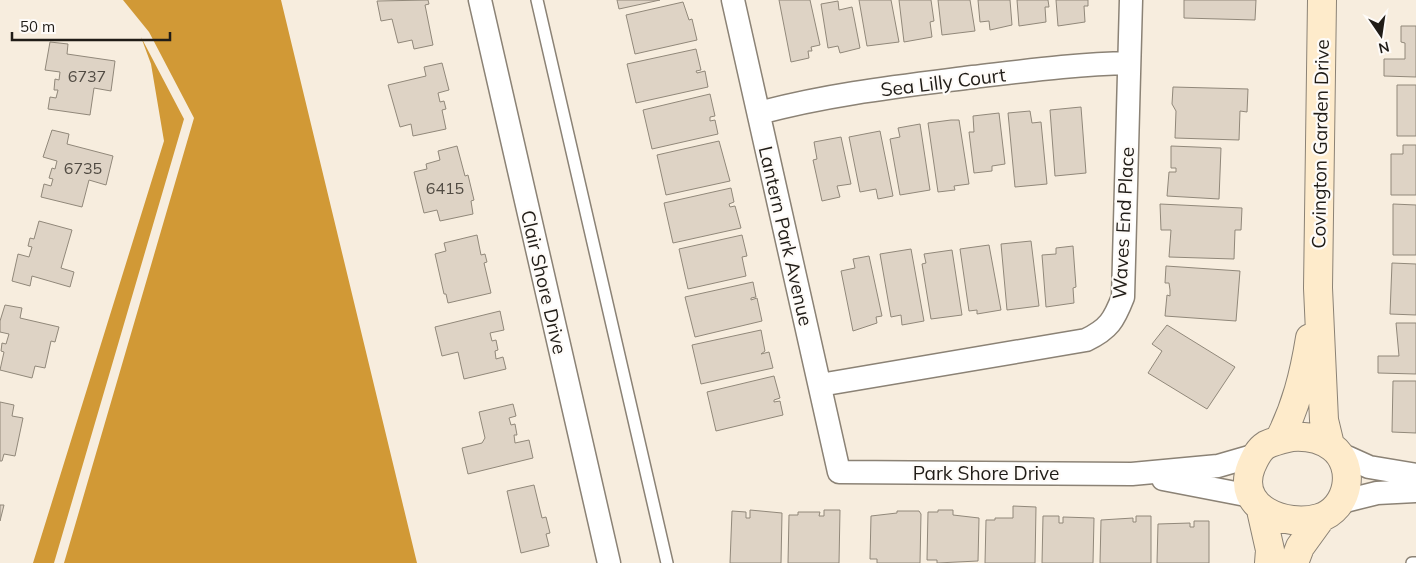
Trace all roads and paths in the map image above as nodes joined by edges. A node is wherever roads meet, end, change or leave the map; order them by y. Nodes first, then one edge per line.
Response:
1 (480, 0) edge
2 (537, 0) edge
3 (733, 0) edge
4 (1131, 0) edge
5 (1322, 0) edge
6 (1129, 62) junction
7 (759, 113) junction
8 (1318, 288) junction
9 (820, 385) junction
10 (1279, 440) junction
11 (1336, 451) junction
12 (1256, 455) junction
13 (839, 472) joint
14 (1132, 474) junction
15 (1416, 475) edge
16 (1416, 491) edge
17 (1256, 503) junction
18 (1331, 510) junction
19 (609, 563) edge
20 (667, 563) edge
21 (1269, 563) edge
22 (1294, 563) edge
23 (1412, 563) edge
24 (1416, 563) edge

1 - 19 street, Clair Shore Drive
2 - 20 lane
3 - 7 street, Lantern Park Avenue
4 - 6 street, Waves End Place
5 - 8 street, Covington Garden Drive
6 - 7 street, Sea Lilly Court
6 - 9 street, Waves End Place
7 - 9 street, Lantern Park Avenue
8 - 10 street, Covington Garden Drive
8 - 11 street, Covington Garden Drive
9 - 13 street, Lantern Park Avenue
10 - 11 street, Covington Garden Drive
10 - 12 street, Covington Garden Drive
11 - 15 street
11 - 18 street, Covington Garden Drive
12 - 14 street, Park Shore Drive
12 - 17 street
13 - 14 street, Park Shore Drive
14 - 17 street, Park Shore Drive
16 - 18 street
17 - 18 street
17 - 21 street
18 - 22 street, Covington Garden Drive
23 - 24 lane

